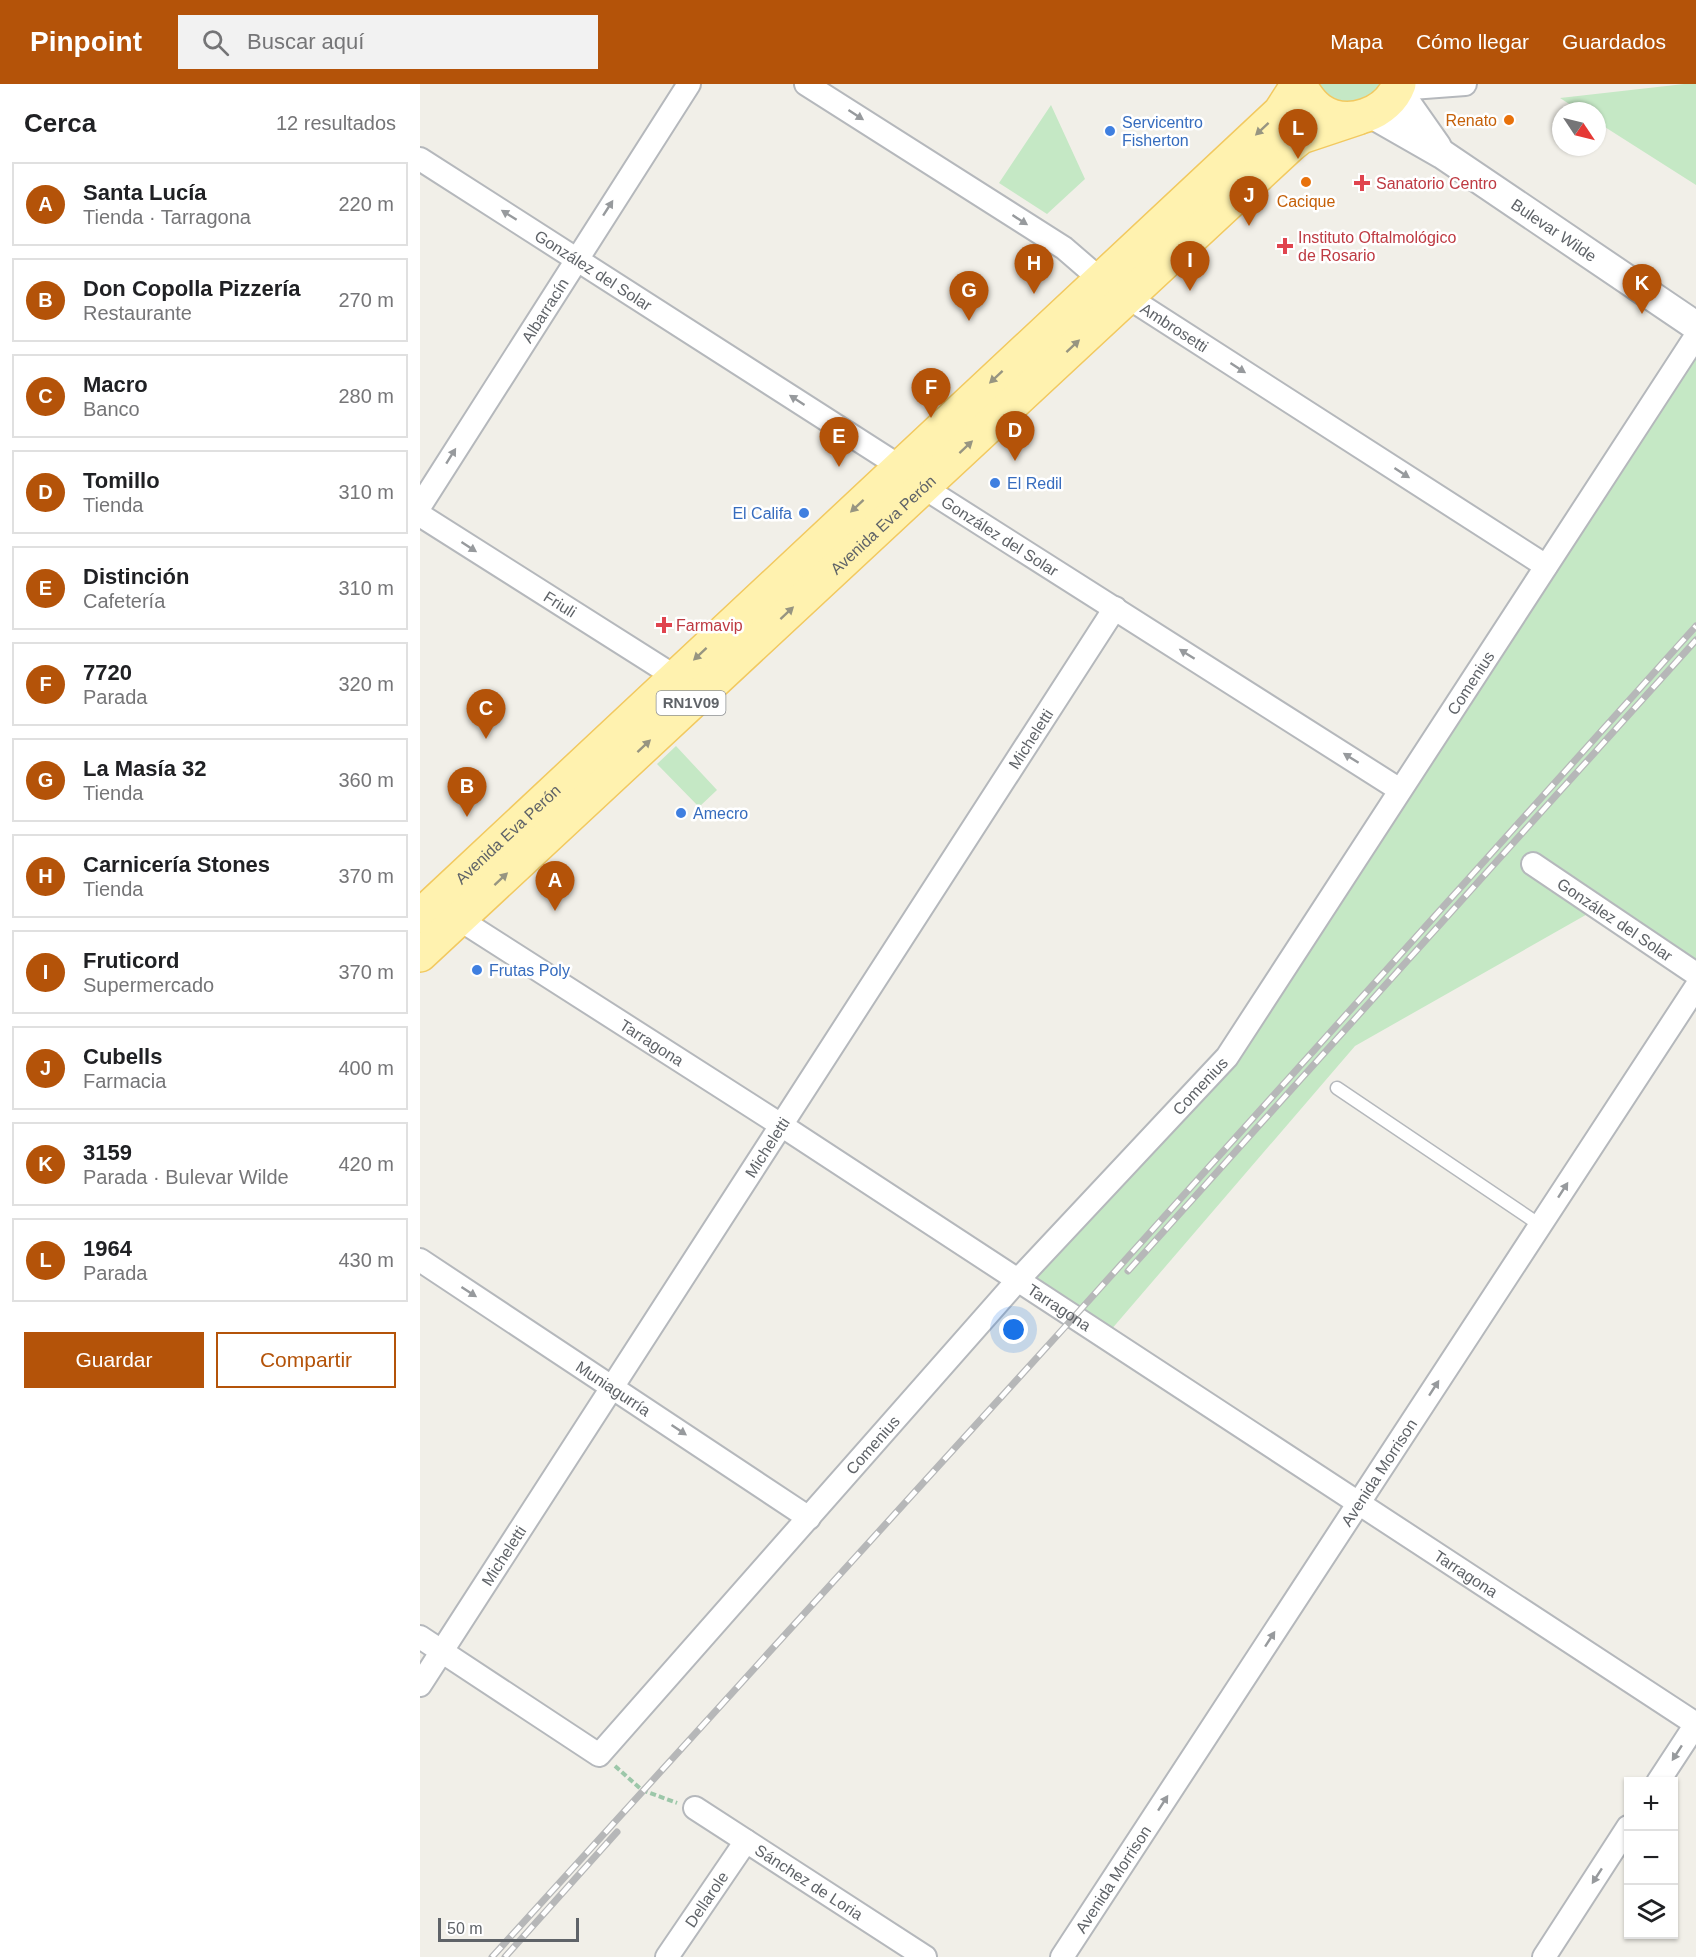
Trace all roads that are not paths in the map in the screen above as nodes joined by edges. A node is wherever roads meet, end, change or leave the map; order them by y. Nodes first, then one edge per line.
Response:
1 (689, 84) edge
2 (806, 84) edge
3 (1299, 84) edge
4 (1465, 84) edge
5 (1398, 88) edge
6 (1365, 116) junction
7 (1442, 154) junction
8 (420, 159) edge
9 (576, 257) junction
10 (1114, 289) junction
11 (1696, 326) edge
12 (1696, 336) edge
13 (911, 476) junction
14 (420, 506) edge
15 (420, 515) edge
16 (1546, 566) junction
17 (1115, 608) junction
18 (689, 685) junction
19 (1400, 790) junction
20 (1533, 864) dead end
21 (433, 908) edge
22 (420, 955) edge
23 (1696, 974) edge
24 (1696, 987) edge
25 (1337, 1088) dead end
26 (781, 1125) junction
27 (1540, 1225) junction
28 (420, 1260) edge
29 (1017, 1281) junction
30 (613, 1385) junction
31 (1358, 1504) junction
32 (808, 1518) junction
33 (420, 1637) edge
34 (442, 1651) junction
35 (420, 1685) edge
36 (1696, 1724) edge
37 (1661, 1777) edge
38 (695, 1808) road end
39 (1626, 1831) edge
40 (746, 1841) junction
41 (667, 1957) edge
42 (925, 1957) edge
43 (1062, 1957) edge
44 (1544, 1957) edge

9 -> 1 street, Albarracín
2 -> 10 street, Ambrosetti
3 - 6 main road
3 -> 10 main road, Avenida Eva Perón / RN1V09
4 - 5 street
5 - 6 main road, RN1V09
5 - 7 street, Bulevar Wilde
6 - 7 street, Bulevar Wilde
6 - 10 main road, Avenida Eva Perón / RN1V09
7 - 11 street, Bulevar Wilde
9 -> 8 street, González del Solar
13 -> 9 street, González del Solar
14 -> 9 street, Albarracín
10 - 13 main road, Avenida Eva Perón / RN1V09
10 -> 16 street, Ambrosetti
12 - 16 street, Comenius
13 - 17 street, González del Solar
13 - 18 main road, Avenida Eva Perón / RN1V09
15 -> 18 street, Friuli
16 - 19 street, Comenius
19 -> 17 street, González del Solar
17 - 26 street, Micheletti
18 - 21 main road, Avenida Eva Perón / RN1V09
19 - 29 street, Comenius
20 - 23 street, González del Solar
21 - 22 main road, Avenida Eva Perón / RN1V09
21 - 26 street, Tarragona
27 -> 24 street, Avenida Morrison
25 - 27 lane
26 - 29 street, Tarragona
26 - 30 street, Micheletti
31 -> 27 street, Avenida Morrison
28 -> 30 street, Muniagurría
29 - 31 street, Tarragona
29 - 32 street, Comenius
30 -> 32 street, Muniagurría
30 - 34 street, Micheletti
31 - 36 street, Tarragona
43 -> 31 street, Avenida Morrison
32 - 34 street, Comenius
33 - 34 street
34 - 35 street, Micheletti
36 -> 37 street
38 - 40 street, Sánchez de Loria
39 -> 44 street
40 - 41 street, Dellarole
40 - 42 street, Sánchez de Loria

